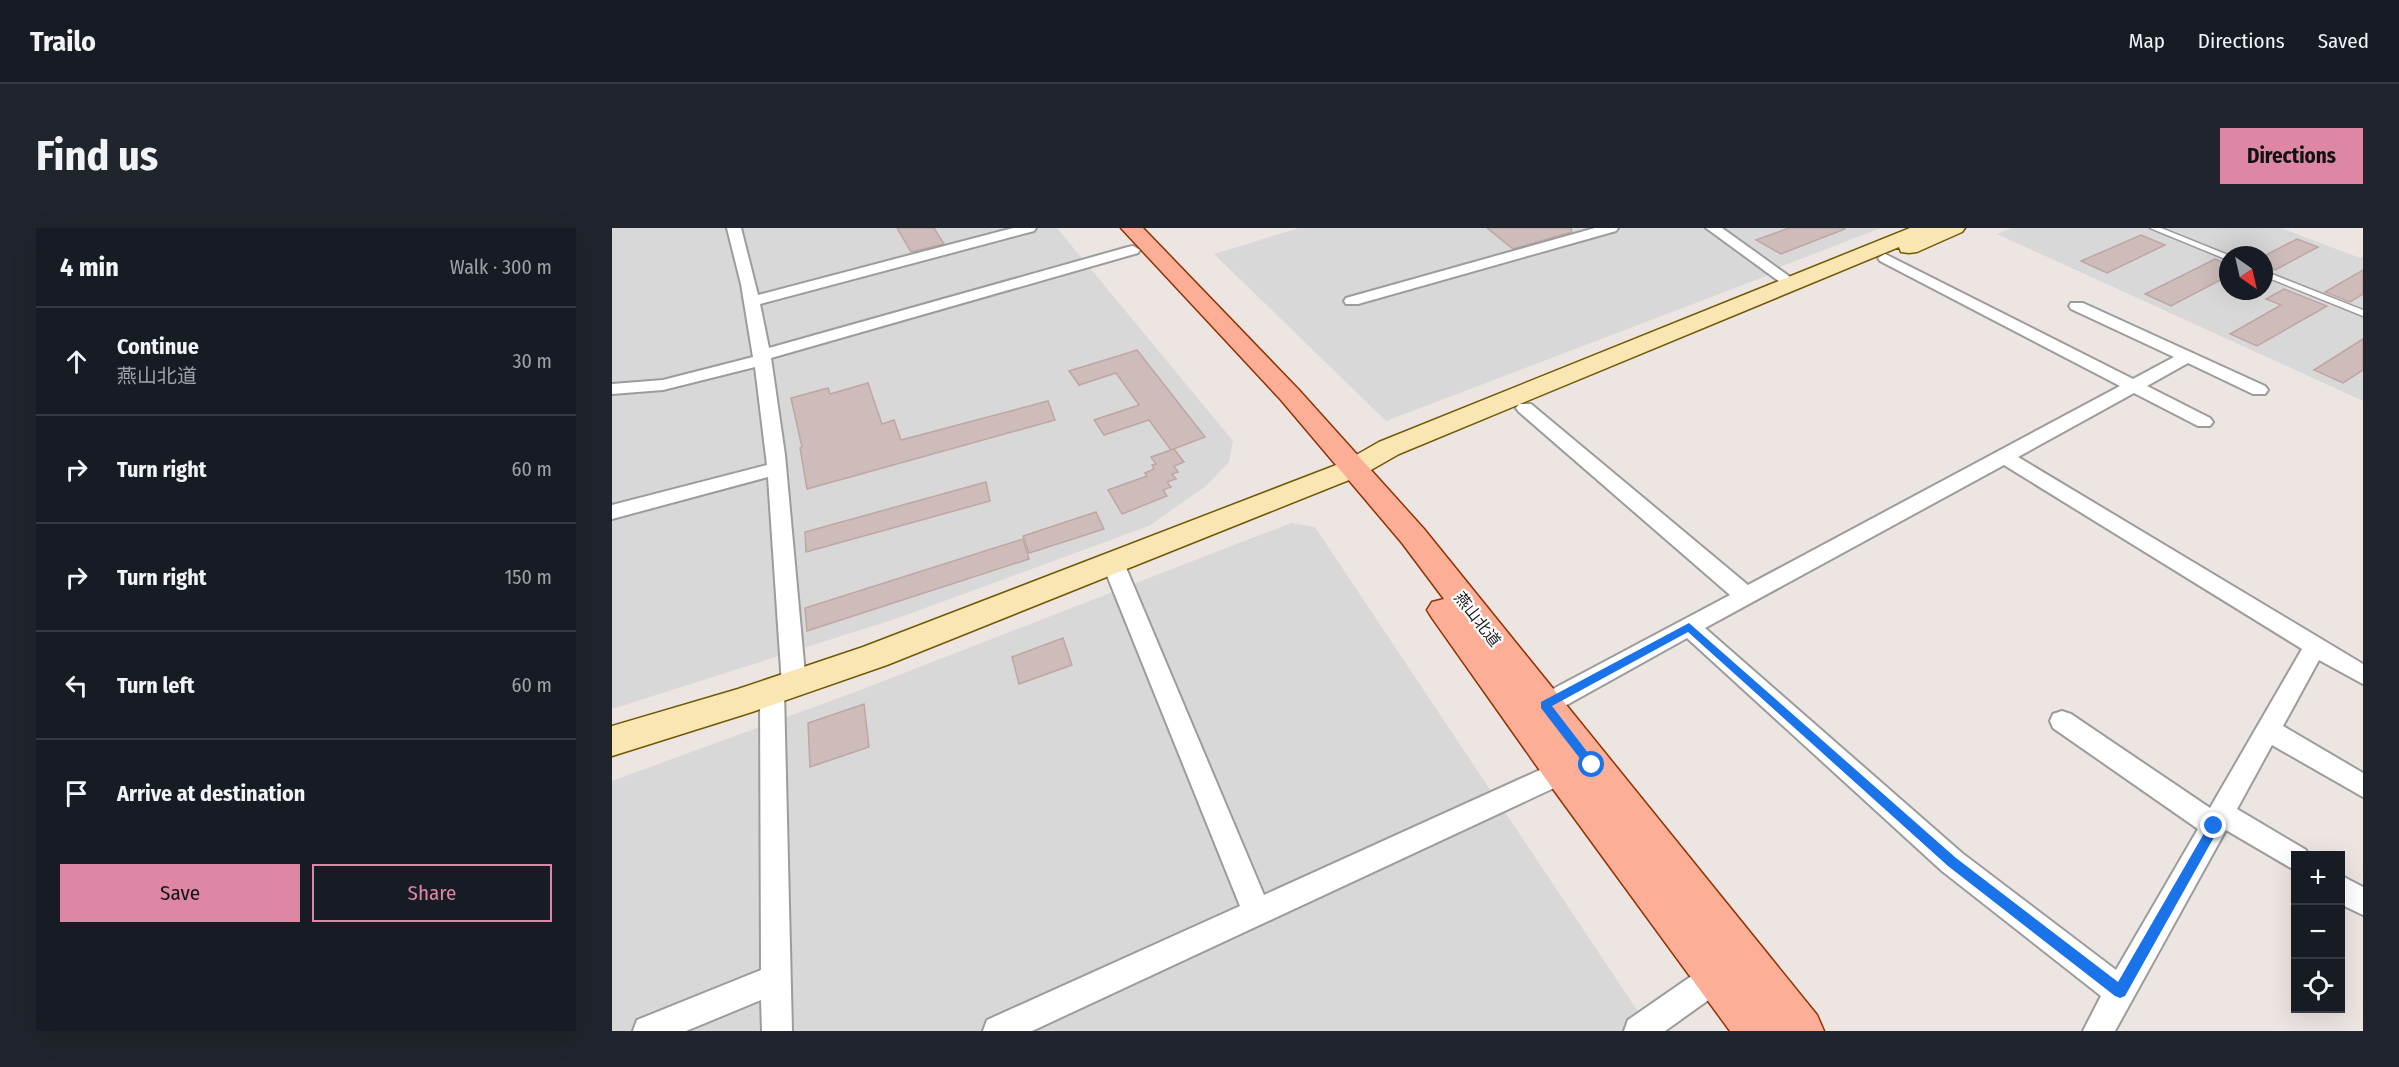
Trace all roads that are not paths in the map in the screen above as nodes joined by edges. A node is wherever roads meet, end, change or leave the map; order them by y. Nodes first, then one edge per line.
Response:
1 (734, 228) edge
2 (1029, 228) edge
3 (1611, 228) edge
4 (1713, 228) edge
5 (1928, 228) edge
6 (1955, 228) edge
7 (2154, 228) edge
8 (1126, 235) edge
9 (2219, 254) edge
10 (1885, 258) junction
11 (2273, 277) edge
12 (1792, 284) junction
13 (752, 301) junction
14 (1352, 301) dead end
15 (2077, 306) dead end
16 (2363, 313) edge
17 (2187, 357) junction
18 (761, 358) junction
19 (2134, 386) junction
20 (612, 389) edge
21 (2259, 390) dead end
22 (1525, 408) junction
23 (2204, 422) dead end
24 (2003, 456) junction
25 (777, 469) junction
26 (1345, 471) junction
27 (612, 513) edge
28 (1113, 563) junction
29 (1746, 596) junction
30 (1689, 627) junction
31 (2315, 647) junction
32 (2363, 675) edge
33 (783, 688) junction
34 (1545, 705) junction
35 (2062, 721) dead end
36 (2268, 730) junction
37 (612, 741) edge
38 (1562, 772) junction
39 (2363, 786) edge
40 (2218, 820) junction
41 (2291, 858) edge
42 (2345, 891) edge
43 (2363, 902) edge
44 (1257, 912) junction
45 (1717, 976) junction
46 (776, 979) junction
47 (2120, 992) junction
48 (2106, 1027) edge
49 (648, 1031) edge
50 (777, 1031) edge
51 (998, 1031) edge
52 (1639, 1031) edge
53 (1758, 1031) edge
54 (1801, 1031) edge

1 - 13 street
2 - 13 street
3 - 14 street
4 - 12 street
5 - 12 main road
6 - 10 main road
7 - 9 lane
8 - 18 street
8 - 26 main road, 燕山北道
10 - 19 street
10 - 22 main road
11 - 16 lane
12 - 26 main road
13 - 18 street
15 - 17 street
17 - 19 street
17 - 21 street
18 - 20 street
18 - 25 street
19 - 23 street
19 - 24 street
22 - 26 main road
22 - 29 street
24 - 29 street
24 - 31 street
25 - 27 street
25 - 33 street
26 - 28 main road
26 - 34 main road, 燕山北道
26 - 38 main road, 燕山北道
28 - 33 main road
28 - 44 street
29 - 30 street
30 - 34 street
30 - 47 street
31 - 32 street
31 - 36 street
33 - 37 main road
33 - 46 street
34 - 54 main road, 燕山北道
35 - 40 street
36 - 39 street
36 - 40 street
38 - 44 street
38 - 45 main road, 燕山北道
40 - 41 street
40 - 47 street
42 - 43 street
44 - 51 street
45 - 52 street
45 - 53 main road, 燕山北道
46 - 49 street
46 - 50 street
47 - 48 street

